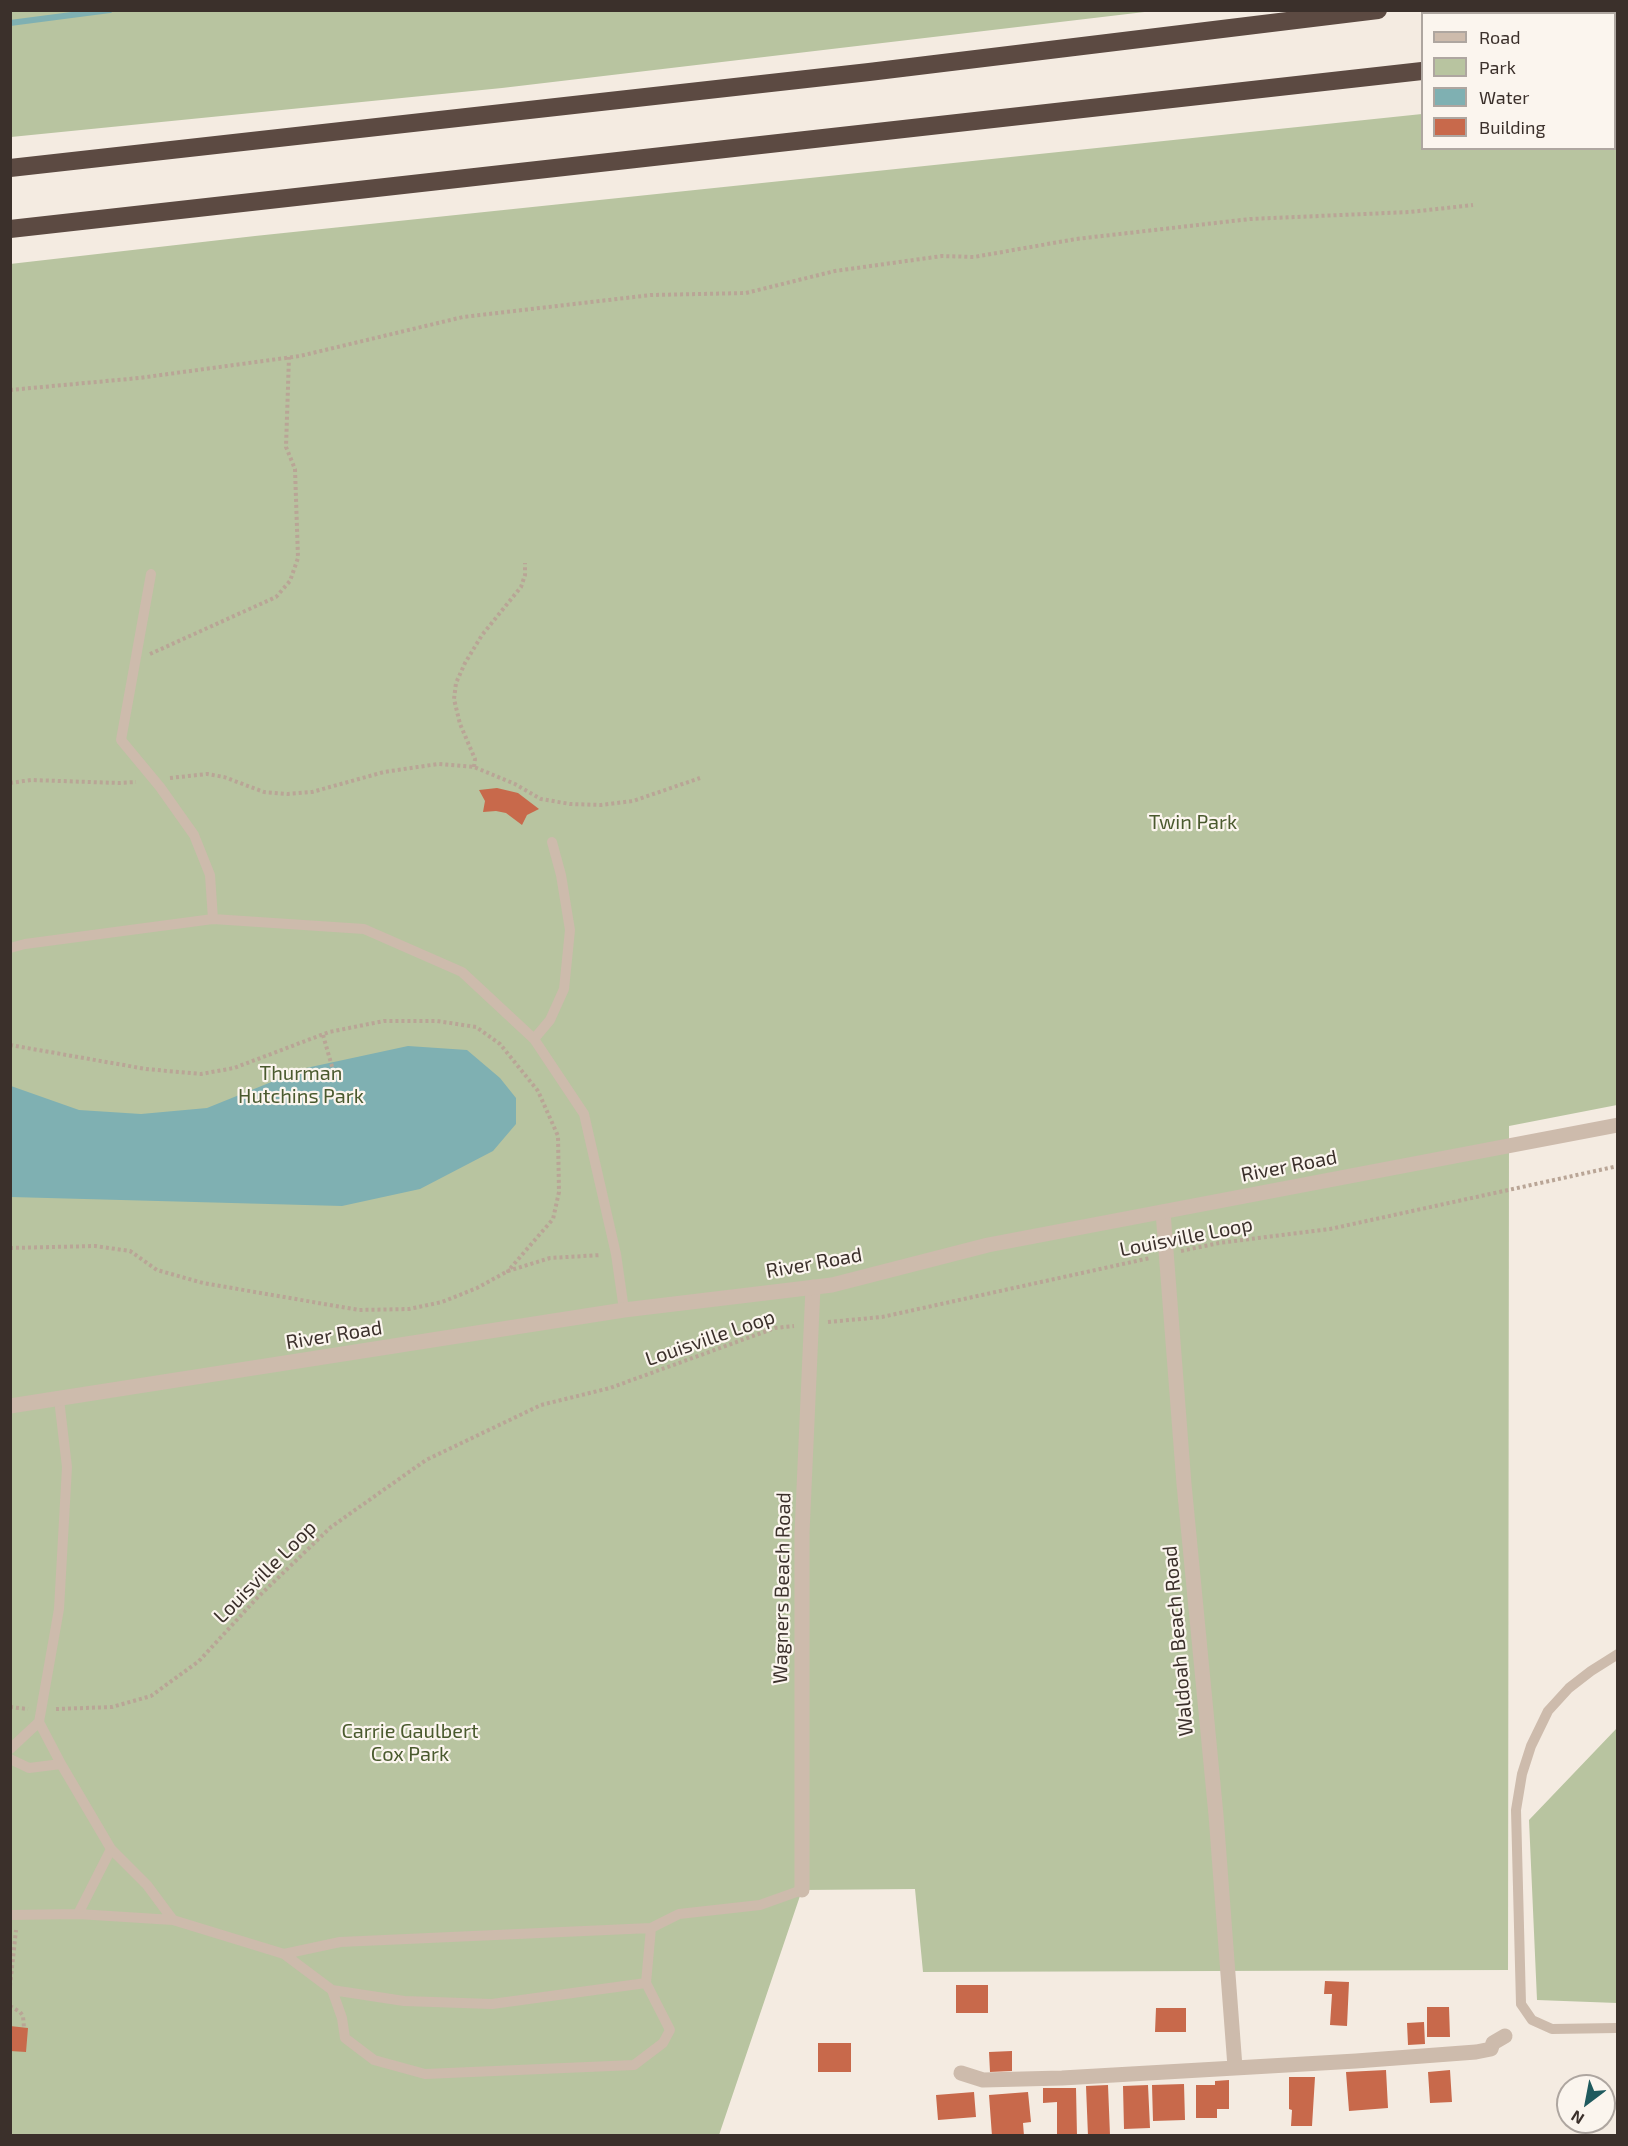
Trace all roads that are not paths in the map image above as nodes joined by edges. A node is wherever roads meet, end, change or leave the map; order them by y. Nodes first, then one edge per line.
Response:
1 (1378, 10) edge
2 (1421, 71) edge
3 (10, 168) edge
4 (10, 229) edge
5 (151, 574) dead end
6 (552, 842) dead end
7 (213, 919) junction
8 (10, 948) edge
9 (534, 1039) junction
10 (1617, 1125) edge
11 (1163, 1212) junction
12 (813, 1287) junction
13 (624, 1311) junction
14 (59, 1399) junction
15 (10, 1406) edge
16 (1617, 1654) edge
17 (39, 1722) junction
18 (10, 1749) edge
19 (10, 1759) edge
20 (61, 1764) junction
21 (111, 1849) junction
22 (802, 1890) joint
23 (78, 1914) junction
24 (14, 1915) edge
25 (173, 1920) junction
26 (651, 1928) junction
27 (284, 1954) junction
28 (646, 1983) junction
29 (332, 1990) junction
30 (1616, 2028) edge
31 (1505, 2036) dead end
32 (1235, 2067) junction
33 (961, 2073) dead end

1 - 3 highway
2 - 4 highway
5 - 7 lane
6 - 9 lane
7 - 8 lane
7 - 9 lane
9 - 13 lane
10 - 11 street, River Road
11 - 12 street, River Road
11 - 32 street, Waldoah Beach Road
12 - 13 street, River Road
12 - 22 street, Wagners Beach Road
13 - 14 street, River Road
14 - 15 street, River Road
14 - 17 lane
16 - 30 lane
17 - 18 lane
17 - 20 lane
19 - 20 lane
20 - 21 lane
21 - 23 lane
21 - 25 lane
22 - 26 lane
23 - 24 lane
23 - 25 lane
25 - 27 lane
26 - 27 lane
26 - 28 lane
27 - 29 lane
28 - 29 lane
28 - 29 lane
31 - 32 street
32 - 33 street

